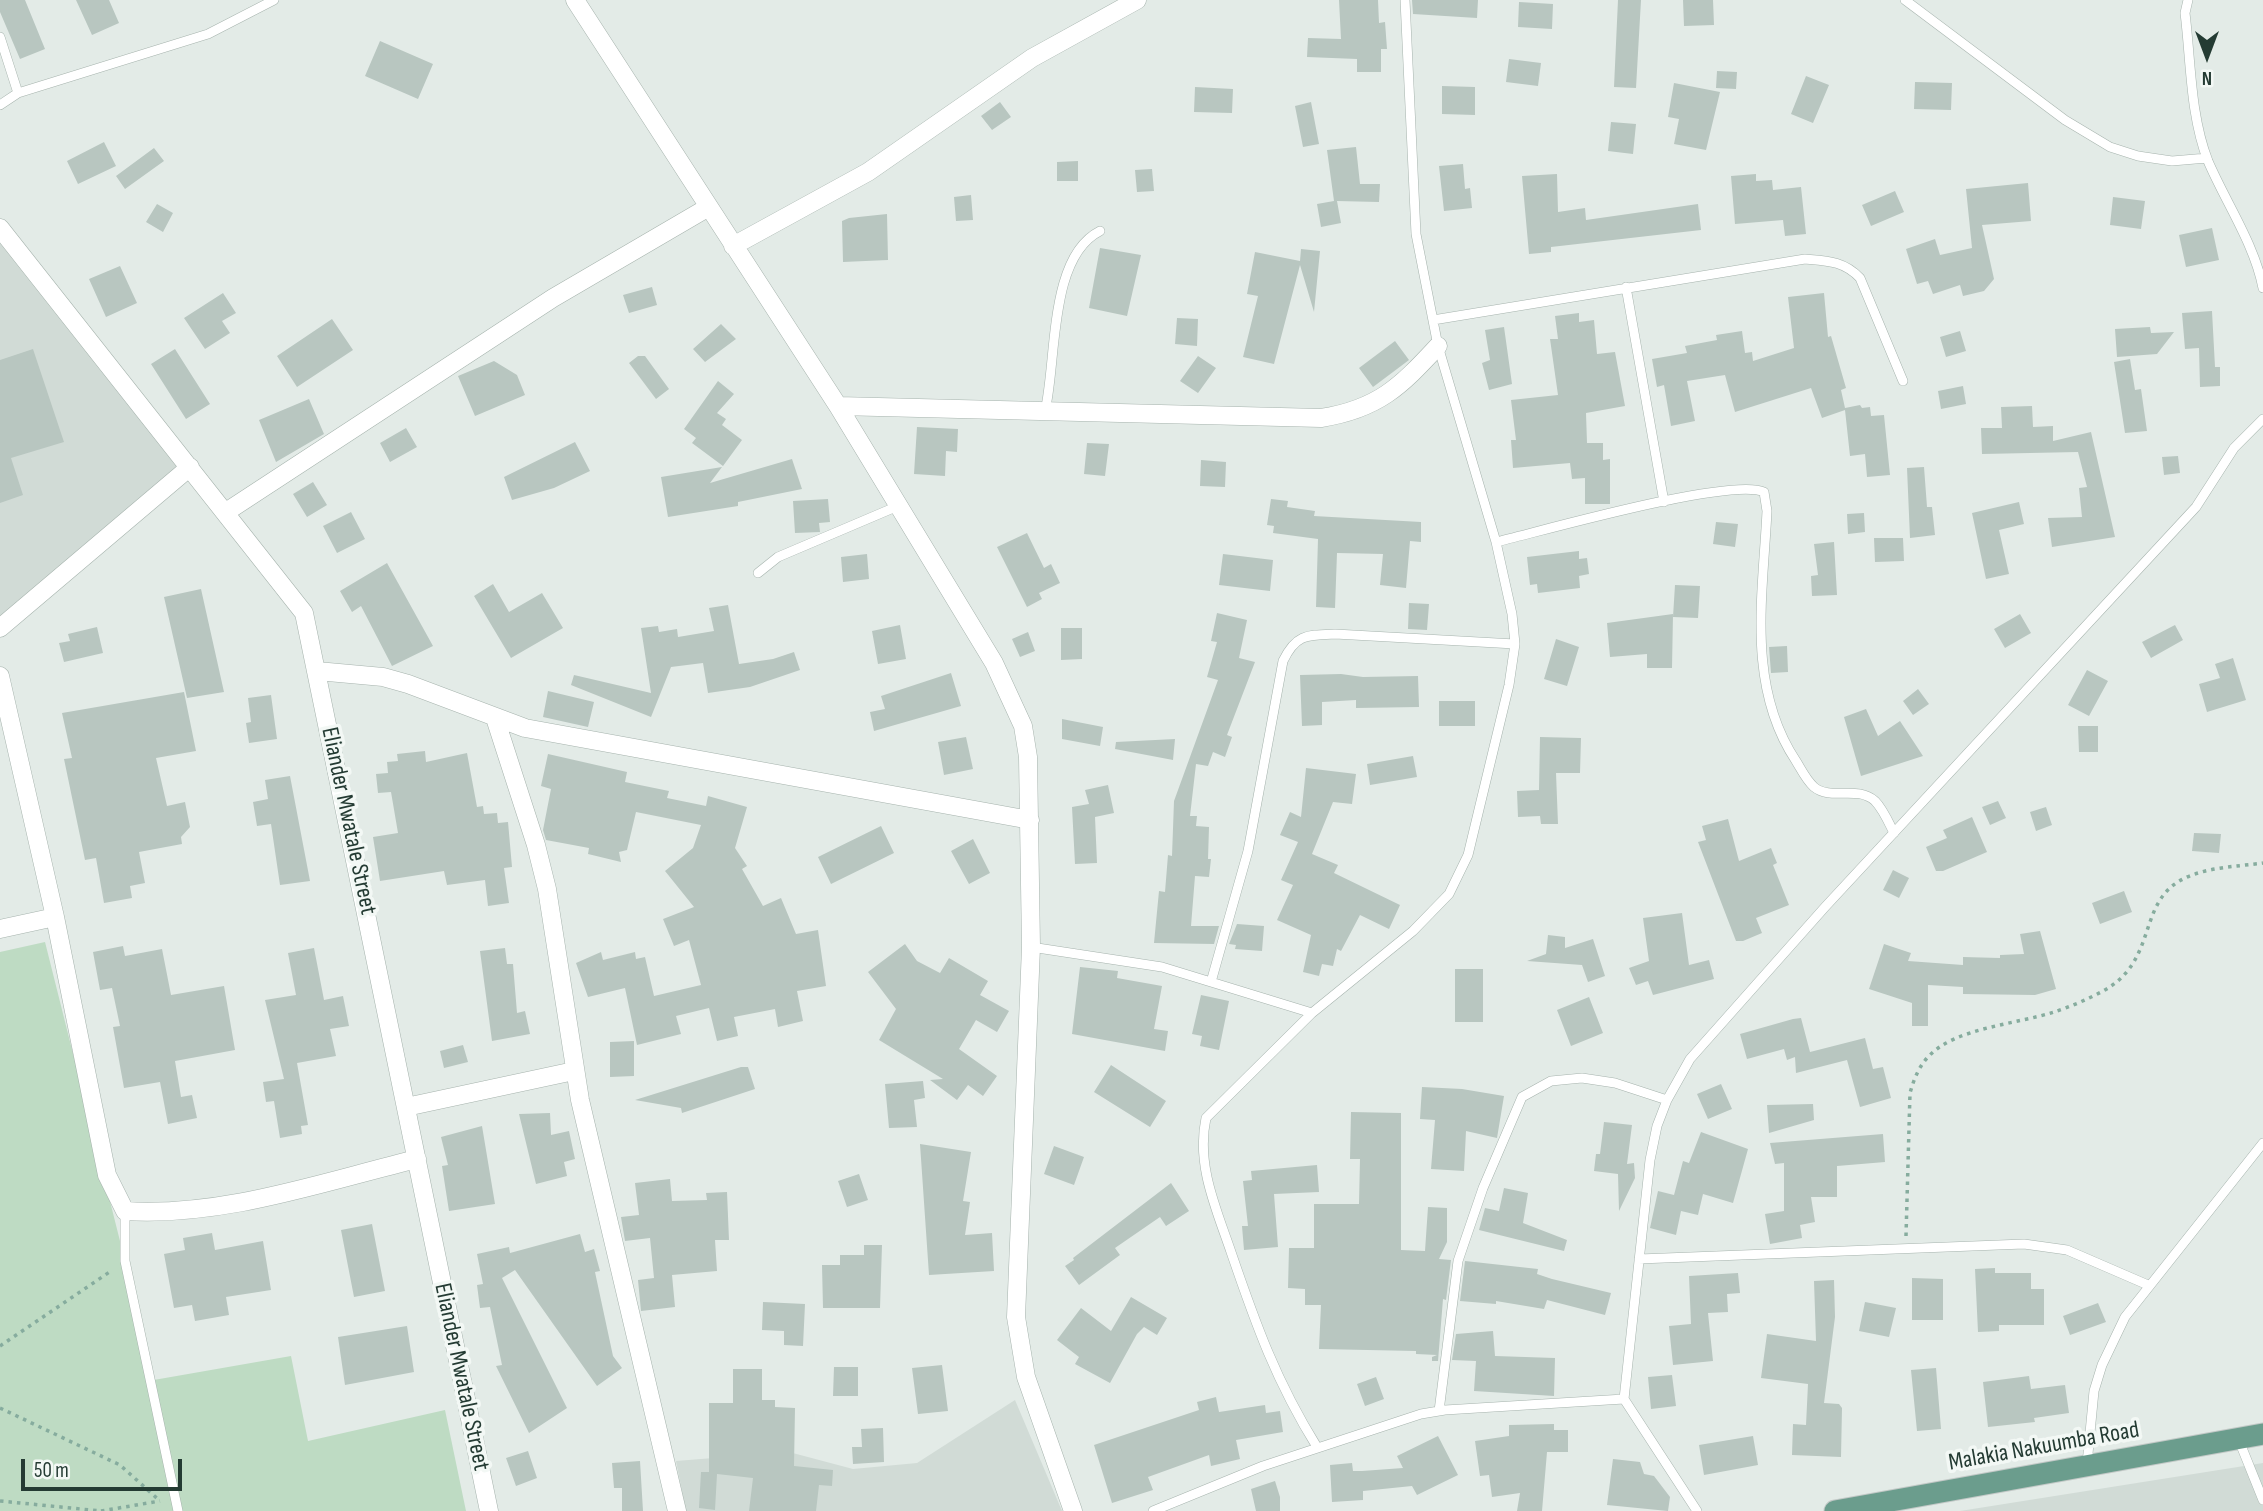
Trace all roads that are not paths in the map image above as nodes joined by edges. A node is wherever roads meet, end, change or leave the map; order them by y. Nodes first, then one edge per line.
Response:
1 (274, 0) edge
2 (575, 0) edge
3 (1137, 0) edge
4 (1405, 0) edge
5 (1905, 0) edge
6 (2188, 0) edge
7 (0, 37) edge
8 (18, 93) junction
9 (0, 105) edge
10 (2207, 158) junction
11 (707, 208) junction
12 (0, 228) edge
13 (1100, 230) dead end
14 (733, 246) junction
15 (1626, 287) junction
16 (2263, 288) edge
17 (1433, 320) junction
18 (1438, 346) junction
19 (1903, 380) dead end
20 (838, 406) junction
21 (1045, 411) junction
22 (2263, 419) edge
23 (190, 467) junction
24 (1664, 502) junction
25 (898, 506) junction
26 (226, 512) junction
27 (1496, 542) junction
28 (758, 573) dead end
29 (0, 628) edge
30 (1515, 644) junction
31 (317, 671) junction
32 (0, 676) edge
33 (495, 718) junction
34 (1030, 820) junction
35 (1894, 833) junction
36 (55, 917) junction
37 (0, 929) edge
38 (1031, 947) junction
39 (1211, 982) junction
40 (1312, 1013) junction
41 (574, 1071) junction
42 (1667, 1100) junction
43 (406, 1107) junction
44 (2263, 1143) edge
45 (417, 1159) junction
46 (125, 1211) junction
47 (1639, 1259) junction
48 (2148, 1285) junction
49 (1623, 1399) junction
50 (1439, 1411) junction
51 (2263, 1434) edge
52 (2238, 1438) junction
53 (1317, 1447) junction
54 (2087, 1466) junction
55 (2263, 1500) edge
56 (1910, 1504) edge
57 (178, 1511) edge
58 (489, 1511) edge
59 (677, 1511) edge
60 (1073, 1511) edge
61 (1153, 1511) edge
62 (1697, 1511) edge
63 (1835, 1511) edge

1 - 8 lane
2 - 11 street
3 - 14 street
4 - 17 lane
5 - 10 lane
6 - 10 lane
7 - 8 lane
8 - 9 lane
10 - 16 lane
11 - 14 street
11 - 26 street
12 - 23 street, Eliander Mwatale Street
13 - 21 lane
14 - 20 street
15 - 17 lane
15 - 19 lane
15 - 24 lane
17 - 18 lane
18 - 21 street
18 - 27 lane
20 - 21 street
20 - 25 street
22 - 35 lane
23 - 26 street, Eliander Mwatale Street
23 - 29 street
24 - 27 lane
24 - 35 lane
25 - 28 lane
25 - 34 street
26 - 31 street, Eliander Mwatale Street
27 - 30 lane
30 - 39 lane
30 - 40 lane
31 - 33 street
31 - 43 street, Eliander Mwatale Street
32 - 36 street
33 - 34 street
33 - 41 street
34 - 38 street
35 - 42 lane
36 - 37 street
36 - 46 street
38 - 39 lane
38 - 60 street
39 - 40 lane
40 - 53 lane
41 - 43 street
41 - 59 street
42 - 47 lane
42 - 50 lane
43 - 45 street, Eliander Mwatale Street
44 - 48 lane
45 - 46 street
45 - 58 street, Eliander Mwatale Street
46 - 57 lane
47 - 48 lane
47 - 49 lane
48 - 54 lane
49 - 50 lane
49 - 62 lane
50 - 53 lane
51 - 52 main road, Malakia Nakuumba Road
52 - 54 main road, Malakia Nakuumba Road
52 - 55 lane
53 - 61 lane
54 - 56 main road, Malakia Nakuumba Road
56 - 63 main road, Malakia Nakuumba Road

